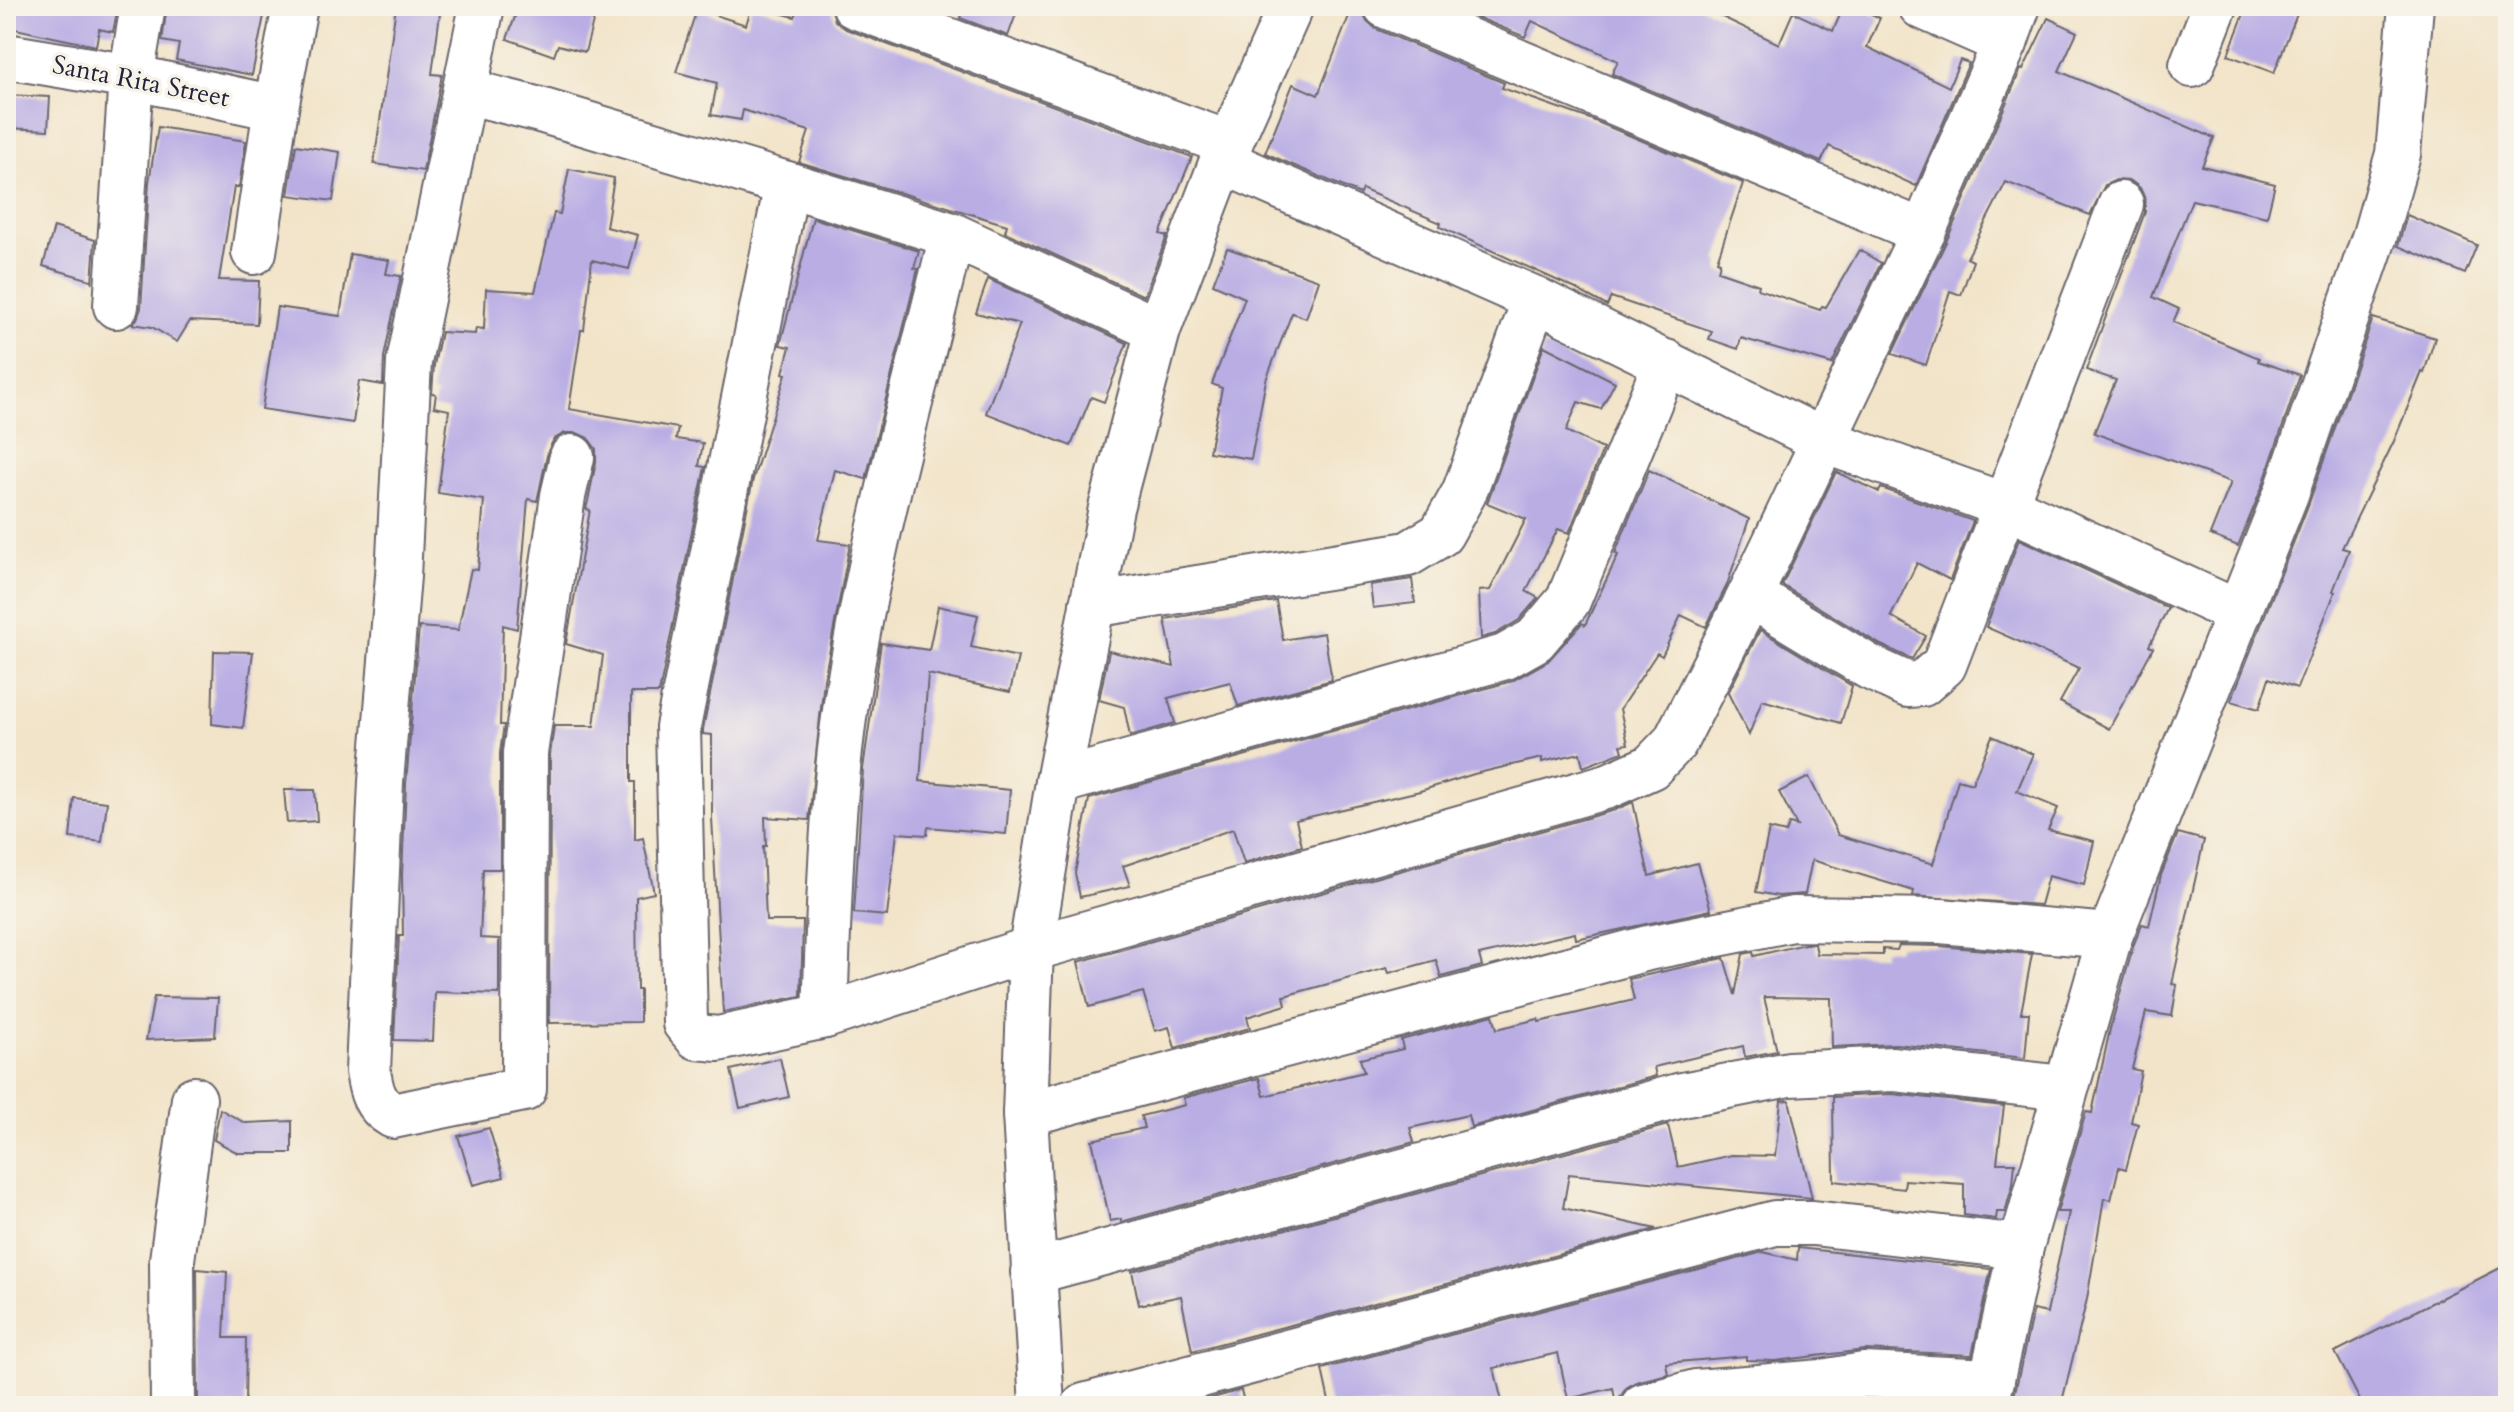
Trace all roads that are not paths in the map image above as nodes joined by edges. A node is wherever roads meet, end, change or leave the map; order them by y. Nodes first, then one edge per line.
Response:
1 (143, 6) edge
2 (295, 6) edge
3 (482, 6) edge
4 (855, 6) edge
5 (1291, 6) edge
6 (1386, 6) edge
7 (1921, 6) edge
8 (2215, 6) edge
9 (2411, 6) edge
10 (2012, 24) edge
11 (6, 56) edge
12 (2192, 65) dead end
13 (131, 77) junction
14 (465, 91) junction
15 (276, 108) junction
16 (1226, 153) junction
17 (787, 184) junction
18 (2121, 204) dead end
19 (1923, 232) junction
20 (952, 235) junction
21 (254, 252) dead end
22 (1535, 299) junction
23 (116, 306) dead end
24 (1158, 330) junction
25 (1666, 362) junction
26 (1824, 441) junction
27 (572, 457) dead end
28 (2006, 506) junction
29 (1750, 595) junction
30 (1092, 605) junction
31 (2239, 613) junction
32 (1058, 782) junction
33 (2110, 936) junction
34 (1031, 949) junction
35 (825, 1016) junction
36 (2064, 1088) junction
37 (194, 1099) dead end
38 (1025, 1114) junction
39 (2021, 1247) junction
40 (1033, 1272) junction
41 (1989, 1394) edge
42 (173, 1406) edge
43 (1042, 1406) edge
44 (1084, 1406) edge
45 (1643, 1406) edge

1 - 13 street
2 - 15 street
3 - 14 street
4 - 16 street
5 - 16 street
6 - 19 street
7 - 10 street
8 - 12 street
9 - 31 street
10 - 19 street
11 - 13 street, Santa Rita Street
13 - 15 street, Santa Rita Street
13 - 23 street
14 - 17 street
14 - 27 street
15 - 21 street
16 - 22 street
16 - 24 street
17 - 20 street
17 - 35 street
18 - 28 street
19 - 26 street
20 - 24 street
20 - 35 street
22 - 25 street
22 - 30 street
24 - 30 street
25 - 26 street
25 - 32 street
26 - 28 street
26 - 29 street
28 - 29 street
28 - 31 street
29 - 34 street
30 - 32 street
31 - 33 street
32 - 34 street
33 - 36 street
33 - 38 street
34 - 35 street
34 - 38 street
36 - 39 street
36 - 40 street
37 - 42 street
38 - 40 street
39 - 41 street
39 - 44 street
40 - 43 street
41 - 45 street

